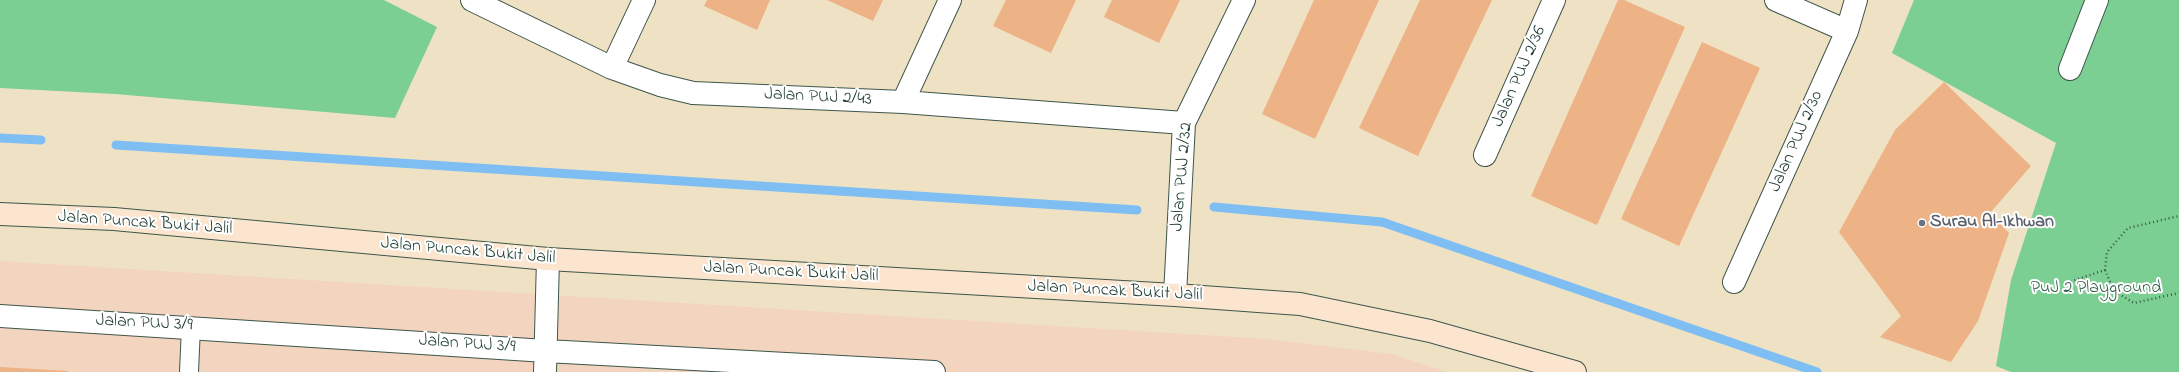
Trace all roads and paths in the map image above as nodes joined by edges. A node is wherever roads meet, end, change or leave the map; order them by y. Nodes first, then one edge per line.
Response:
1 (472, 0) edge
2 (644, 0) edge
3 (950, 0) edge
4 (1244, 0) edge
5 (1554, 0) edge
6 (1776, 0) edge
7 (1856, 0) edge
8 (2097, 0) edge
9 (1847, 31) junction
10 (612, 68) junction
11 (2070, 69) dead end
12 (903, 102) junction
13 (1184, 123) junction
14 (1485, 155) dead end
15 (0, 214) edge
16 (2179, 216) edge
17 (548, 259) junction
18 (2105, 270) junction
19 (1734, 282) dead end
20 (2063, 284) dead end
21 (2179, 293) edge
22 (1175, 294) junction
23 (0, 316) edge
24 (191, 327) junction
25 (546, 350) junction
26 (189, 372) edge
27 (545, 372) edge
28 (934, 372) edge
29 (1575, 372) edge

1 - 10 street, Jalan PUJ 2/43
2 - 10 street
3 - 12 street
4 - 13 street, Jalan PUJ 2/32
5 - 14 street, Jalan PUJ 2/36
6 - 9 street
7 - 9 street, Jalan PUJ 2/30
8 - 11 street
9 - 19 street, Jalan PUJ 2/30
10 - 12 street, Jalan PUJ 2/43
12 - 13 street, Jalan PUJ 2/43
13 - 22 street, Jalan PUJ 2/32
15 - 17 street, Jalan Puncak Bukit Jalil
16 - 18 path
17 - 22 street, Jalan Puncak Bukit Jalil
17 - 25 street
18 - 20 path
18 - 21 path
22 - 29 street, Jalan Puncak Bukit Jalil
23 - 24 street, Jalan PUJ 3/9
24 - 25 street, Jalan PUJ 3/9
24 - 26 lane
25 - 27 street
25 - 28 street, Jalan PUJ 3/9

